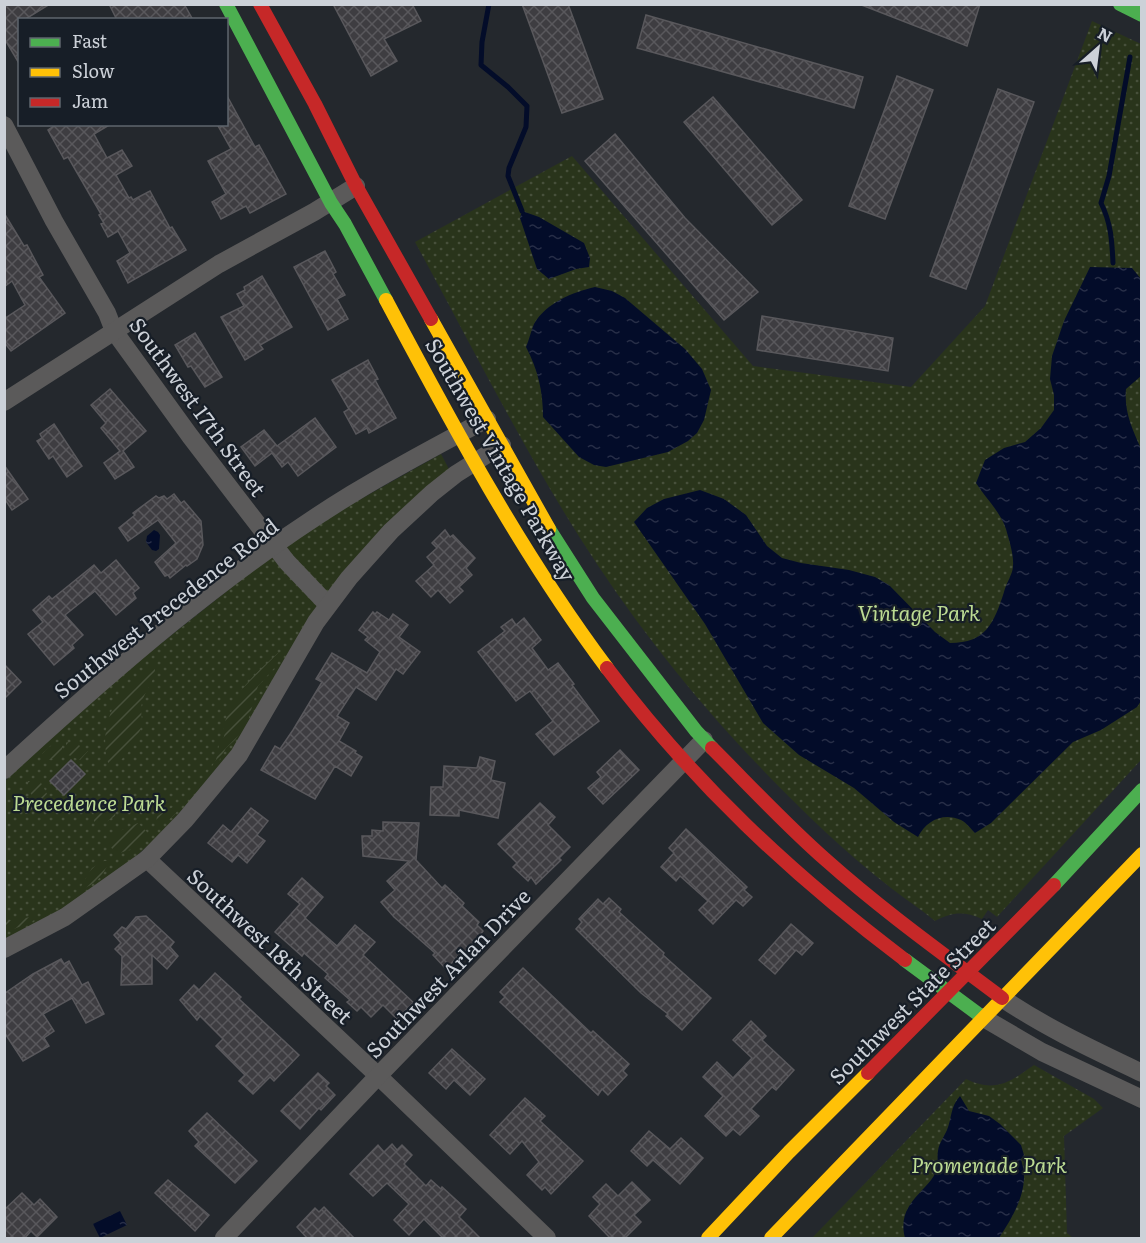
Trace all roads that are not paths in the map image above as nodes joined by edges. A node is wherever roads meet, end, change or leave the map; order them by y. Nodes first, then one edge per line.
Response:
1 (225, 4) edge
2 (260, 4) edge
3 (1120, 4) edge
4 (1142, 15) edge
5 (4, 125) edge
6 (356, 186) junction
7 (331, 202) junction
8 (114, 331) junction
9 (4, 402) edge
10 (487, 419) junction
11 (458, 435) junction
12 (502, 445) junction
13 (474, 463) junction
14 (274, 545) junction
15 (327, 604) junction
16 (704, 740) junction
17 (683, 761) junction
18 (4, 770) edge
19 (1142, 790) edge
20 (1142, 854) edge
21 (147, 859) junction
22 (4, 949) edge
23 (968, 971) junction
24 (948, 992) junction
25 (1002, 998) junction
26 (982, 1017) junction
27 (1142, 1073) edge
28 (378, 1076) junction
29 (1142, 1099) edge
30 (224, 1239) edge
31 (547, 1239) edge
32 (708, 1239) edge
33 (771, 1239) edge

1 - 7 street, Southwest Vintage Parkway
2 - 6 street, Southwest Vintage Parkway
3 - 4 street
5 - 8 street, Southwest 17th Street
6 - 7 street
6 - 10 street, Southwest Vintage Parkway
7 - 8 street
7 - 11 street, Southwest Vintage Parkway
8 - 9 street
8 - 14 street, Southwest 17th Street
10 - 11 street, Southwest Precedence Road
10 - 12 street, Southwest Vintage Parkway
11 - 13 street, Southwest Vintage Parkway
11 - 14 street, Southwest Precedence Road
12 - 13 street
12 - 16 street, Southwest Vintage Parkway
13 - 15 street
13 - 17 street, Southwest Vintage Parkway
14 - 15 street, Southwest 17th Street
14 - 18 street, Southwest Precedence Road
15 - 21 street
16 - 17 street, Southwest Arlan Drive
16 - 23 street, Southwest Vintage Parkway
17 - 24 street, Southwest Vintage Parkway
17 - 28 street, Southwest Arlan Drive
19 - 23 street, Southwest State Street
20 - 25 street
21 - 22 street
21 - 28 street, Southwest 18th Street
23 - 24 street, Southwest State Street
23 - 25 street, Southwest Vintage Parkway
24 - 26 street, Southwest Vintage Parkway
24 - 32 street, Southwest State Street
25 - 26 street
25 - 27 street, Southwest Vintage Parkway
26 - 29 street, Southwest Vintage Parkway
26 - 33 street
28 - 30 street, Southwest Arlan Drive
28 - 31 street, Southwest 18th Street

